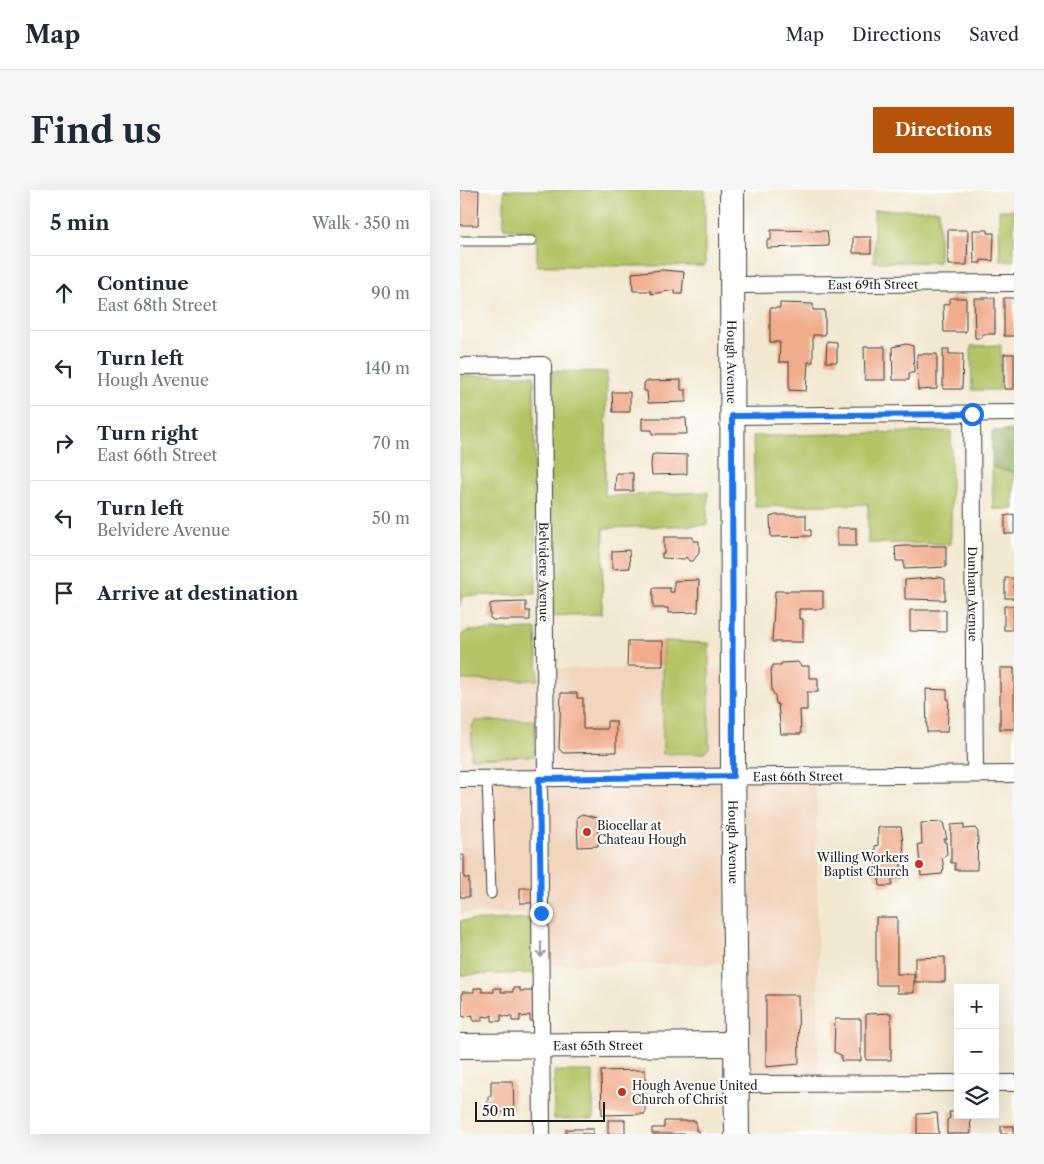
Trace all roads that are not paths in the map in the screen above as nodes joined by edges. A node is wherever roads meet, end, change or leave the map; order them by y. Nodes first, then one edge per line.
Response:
1 (732, 190) edge
2 (460, 241) edge
3 (531, 242) dead end
4 (1014, 283) edge
5 (732, 285) junction
6 (460, 366) edge
7 (1014, 413) edge
8 (972, 414) junction
9 (732, 416) junction
10 (975, 774) junction
11 (1014, 774) edge
12 (733, 776) junction
13 (460, 779) edge
14 (487, 779) junction
15 (542, 779) junction
16 (491, 894) dead end
17 (736, 1044) junction
18 (460, 1046) edge
19 (542, 1046) junction
20 (954, 1083) edge
21 (999, 1083) edge
22 (1014, 1083) edge
23 (736, 1084) junction
24 (542, 1134) edge
25 (736, 1134) edge

1 - 5 street, Hough Avenue
2 - 3 lane
4 - 5 street, East 69th Street
5 - 9 street, Hough Avenue
6 - 15 street, Belvidere Avenue
7 - 8 street
8 - 9 street
8 - 10 street, Dunham Avenue
9 - 12 street, Hough Avenue
10 - 11 street, East 66th Street
10 - 12 street, East 66th Street
12 - 15 street, East 66th Street
12 - 17 street, Hough Avenue
13 - 14 street, East 66th Street
14 - 15 street, East 66th Street
14 - 16 lane
15 -> 19 street, Belvidere Avenue
17 - 19 street, East 65th Street
17 - 23 street, Hough Avenue
18 - 19 street, East 65th Street
19 - 24 street, Belvidere Avenue
20 - 23 street
21 - 22 street
23 - 25 street, Hough Avenue

